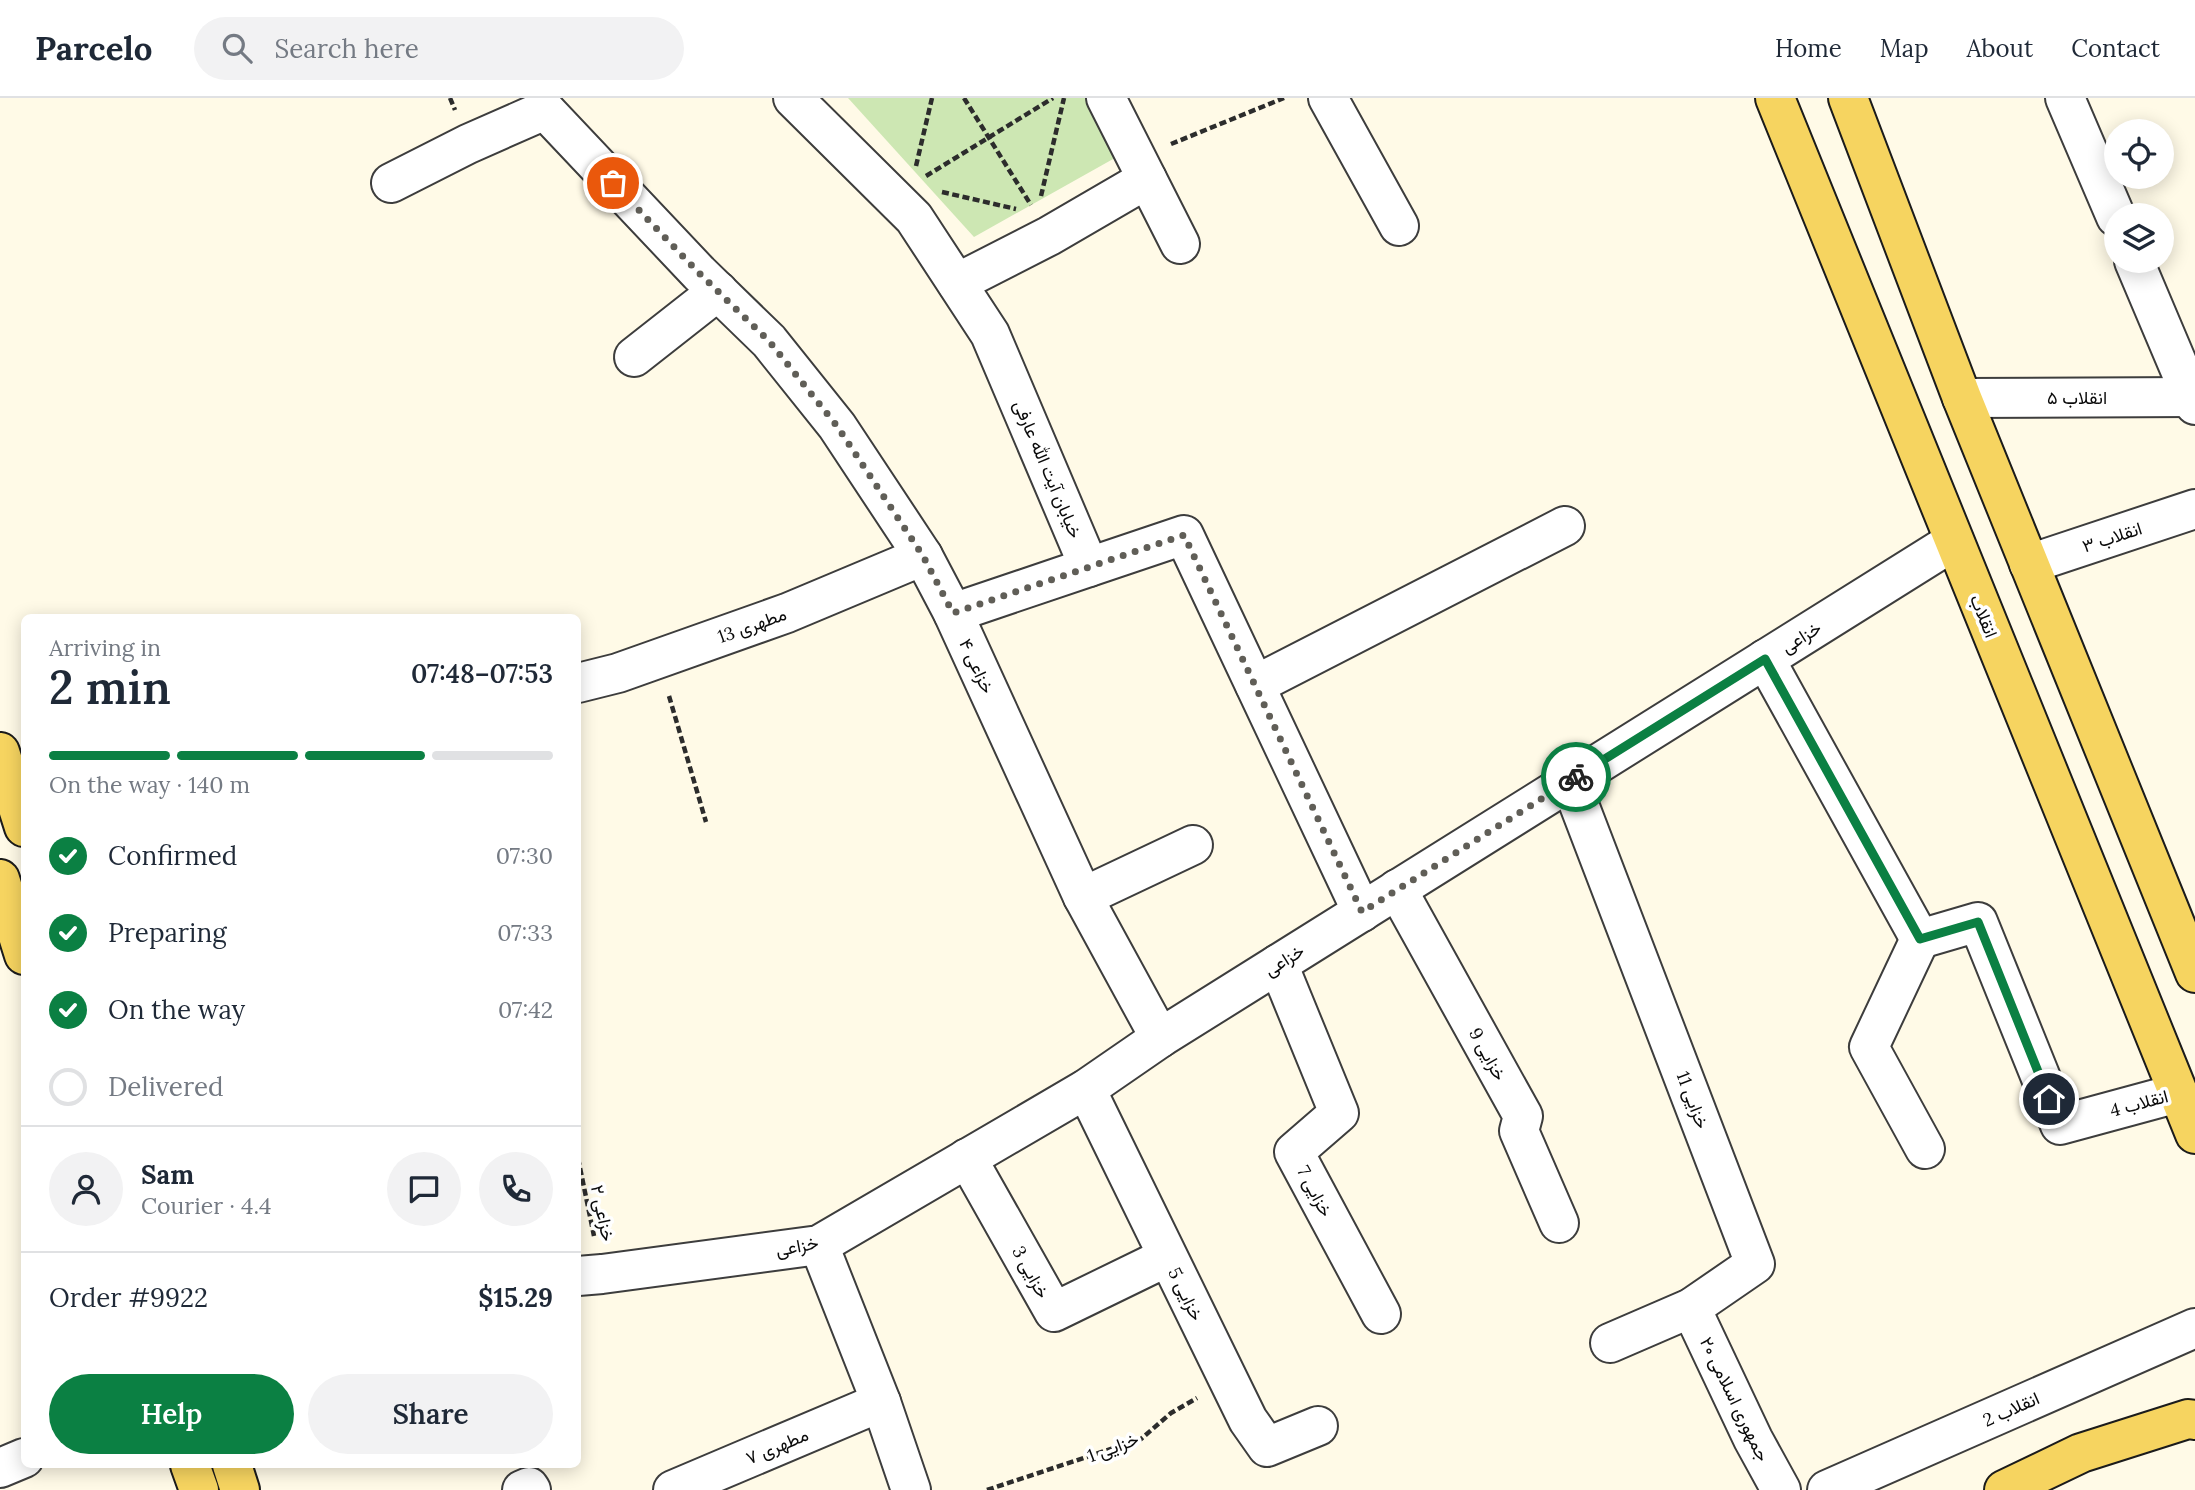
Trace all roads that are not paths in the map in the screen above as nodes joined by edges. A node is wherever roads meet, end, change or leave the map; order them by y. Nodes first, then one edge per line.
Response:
1 (793, 98) edge
2 (1106, 98) edge
3 (1328, 98) edge
4 (1774, 98) edge
5 (1848, 98) edge
6 (2065, 98) edge
7 (548, 104) edge
8 (1142, 169) junction
9 (391, 183) dead end
10 (2110, 203) edge
11 (1399, 226) dead end
12 (1180, 244) dead end
13 (2139, 273) edge
14 (957, 283) junction
15 (718, 291) junction
16 (634, 357) dead end
17 (1962, 398) junction
18 (2194, 400) edge
19 (2195, 509) edge
20 (1565, 526) dead end
21 (1954, 541) junction
22 (923, 556) junction
23 (2029, 564) junction
24 (1089, 567) junction
25 (953, 613) junction
26 (1765, 659) junction
27 (581, 682) edge
28 (1255, 685) junction
29 (10, 760) edge
30 (1570, 781) junction
31 (21, 813) edge
32 (1193, 845) dead end
33 (0, 879) edge
34 (1397, 889) junction
35 (1083, 897) junction
36 (1362, 912) junction
37 (1920, 939) junction
38 (21, 946) edge
39 (1278, 964) junction
40 (2195, 973) edge
41 (1160, 1038) junction
42 (1086, 1089) junction
43 (2178, 1093) junction
44 (2195, 1134) edge
45 (1925, 1149) dead end
46 (967, 1158) junction
47 (1559, 1223) dead end
48 (819, 1245) junction
49 (1167, 1257) junction
50 (590, 1275) edge
51 (1691, 1308) junction
52 (1381, 1314) dead end
53 (2195, 1328) edge
54 (1610, 1343) dead end
55 (881, 1402) junction
56 (2195, 1420) edge
57 (1318, 1426) dead end
58 (21, 1459) edge
59 (0, 1468) edge
60 (191, 1468) edge
61 (233, 1468) edge
62 (199, 1490) edge
63 (240, 1490) edge
64 (522, 1490) edge
65 (531, 1490) edge
66 (673, 1490) edge
67 (911, 1490) edge
68 (1781, 1490) edge
69 (1827, 1490) edge
70 (2004, 1490) edge

1 - 14 street, خیابان آیت الله عارفی
2 - 8 street
3 - 11 street
4 - 21 main road, انقلاب
5 - 17 main road
6 - 10 street
7 - 9 street
7 - 15 street, خزاعی ۴
8 - 12 street
8 - 14 street
13 - 18 street
14 - 24 street, خیابان آیت الله عارفی
15 - 16 street
15 - 22 street, خزاعی ۴
17 - 18 street, انقلاب ۵
17 - 23 main road
19 - 23 street, انقلاب ۳
20 - 28 street
21 - 26 street, خزاعی
21 - 43 main road, انقلاب
22 - 25 street, خزاعی ۴
22 - 27 street, مطهری 13
23 - 40 main road
24 - 25 street
24 - 28 street
25 - 35 street, خزاعی ۴
26 - 30 street, خزاعی
26 - 37 street
28 - 36 street
29 - 31 main road
30 - 34 street, خزاعی
30 - 51 street, خزایی 11
32 - 35 street
33 - 38 main road
34 - 36 street, خزاعی
34 - 47 street, خزایی 9
35 - 41 street, خزاعی ۴
36 - 39 street, خزاعی
37 - 43 street, انقلاب 4
37 - 45 street
39 - 41 street, خزاعی
39 - 52 street, خزایی 7
41 - 42 street, خزاعی
42 - 46 street, خزاعی
42 - 49 street, خزایی 5
43 - 44 main road, انقلاب
46 - 48 street, خزاعی
46 - 49 street, خزایی 3
48 - 50 street, خزاعی
48 - 55 street
49 - 57 street, خزایی 5
51 - 54 street, خزایی 11
51 - 68 street, جمهوری اسلامی ۲۰
53 - 69 street, انقلاب 2
55 - 66 street, مطهری ۷
55 - 67 street
56 - 70 main road
58 - 59 street
60 - 62 main road
61 - 63 main road
64 - 65 street

